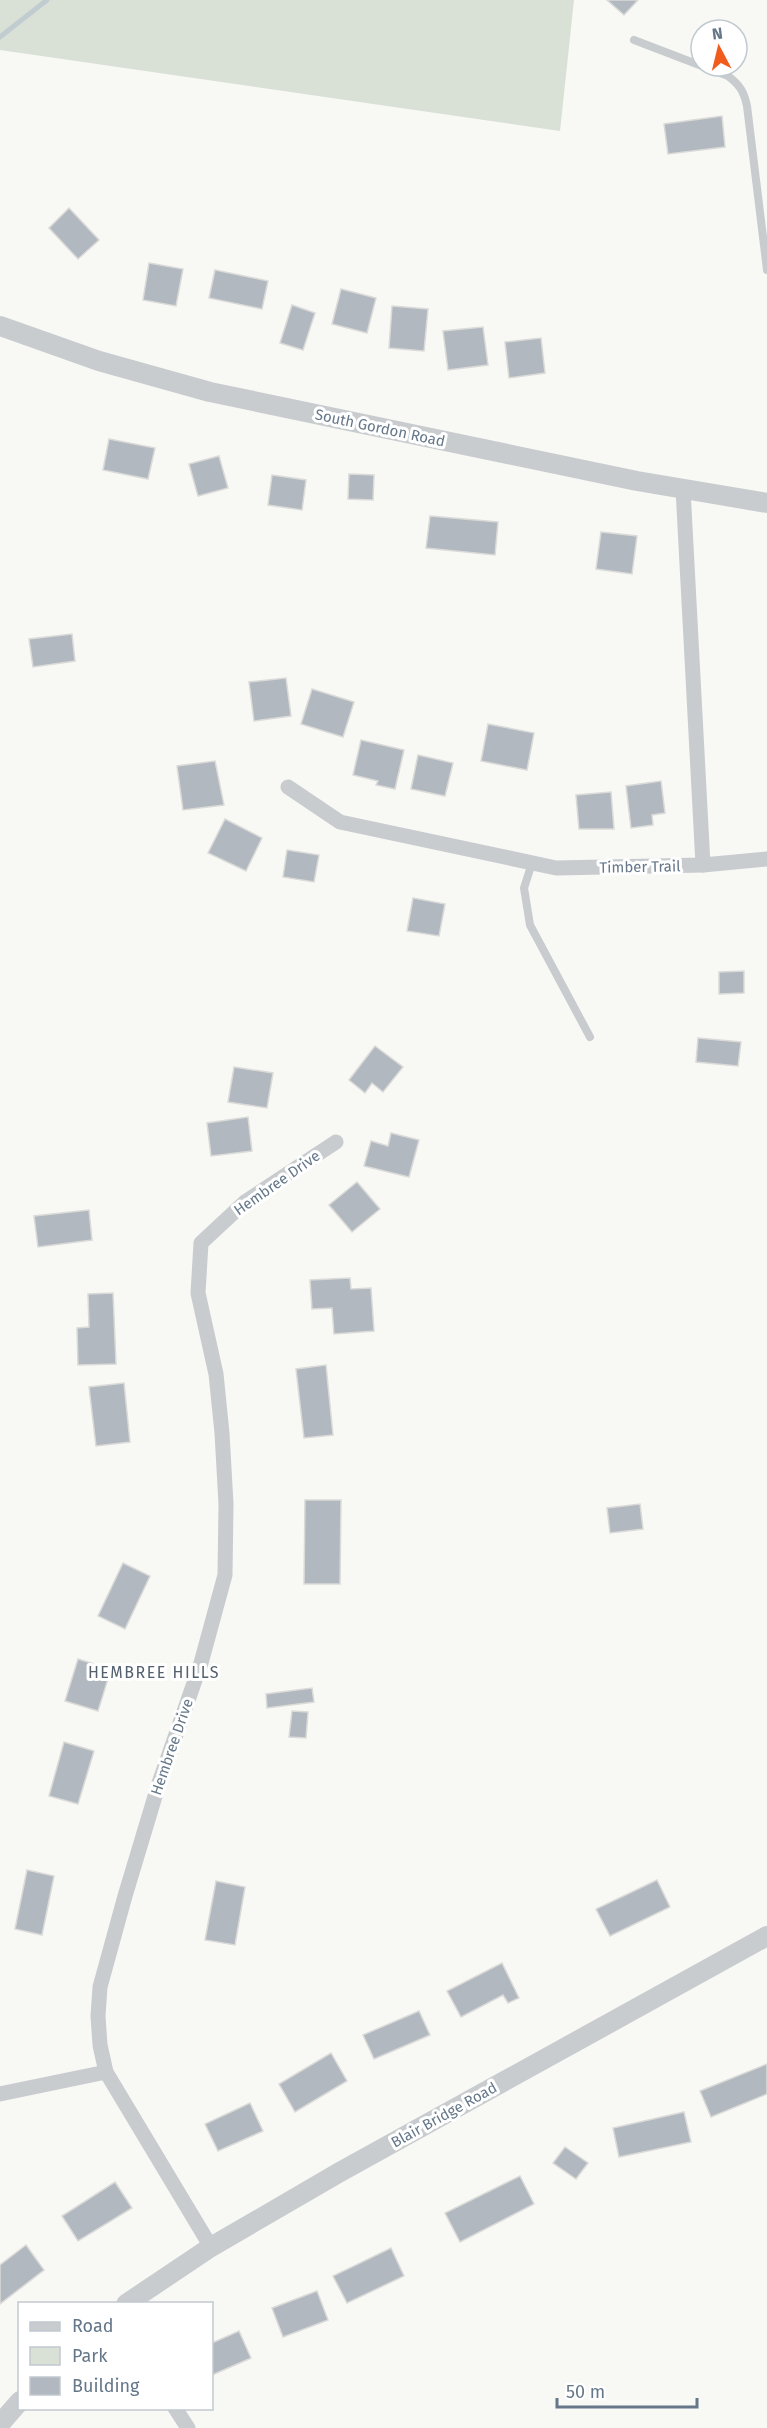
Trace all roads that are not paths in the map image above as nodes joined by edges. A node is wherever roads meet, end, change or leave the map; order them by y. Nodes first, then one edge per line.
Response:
1 (634, 40) dead end
2 (767, 270) edge
3 (0, 326) edge
4 (683, 489) junction
5 (767, 503) edge
6 (288, 787) dead end
7 (767, 859) edge
8 (532, 863) junction
9 (703, 865) junction
10 (590, 1036) dead end
11 (336, 1142) dead end
12 (767, 1936) edge
13 (106, 2072) junction
14 (0, 2094) edge
15 (211, 2247) junction
16 (129, 2302) edge
17 (18, 2403) edge
18 (176, 2410) edge
19 (0, 2424) edge
20 (188, 2428) edge

1 - 2 lane
3 - 4 street, South Gordon Road
4 - 5 street, South Gordon Road
4 - 9 street, Timber Trail
6 - 8 street, Timber Trail
7 - 9 street
8 - 9 street, Timber Trail
8 - 10 lane
11 - 13 street, Hembree Drive
12 - 15 street, Blair Bridge Road
13 - 14 street
13 - 15 street, Hembree Drive
15 - 16 street, Blair Bridge Road
17 - 19 street
18 - 20 street

